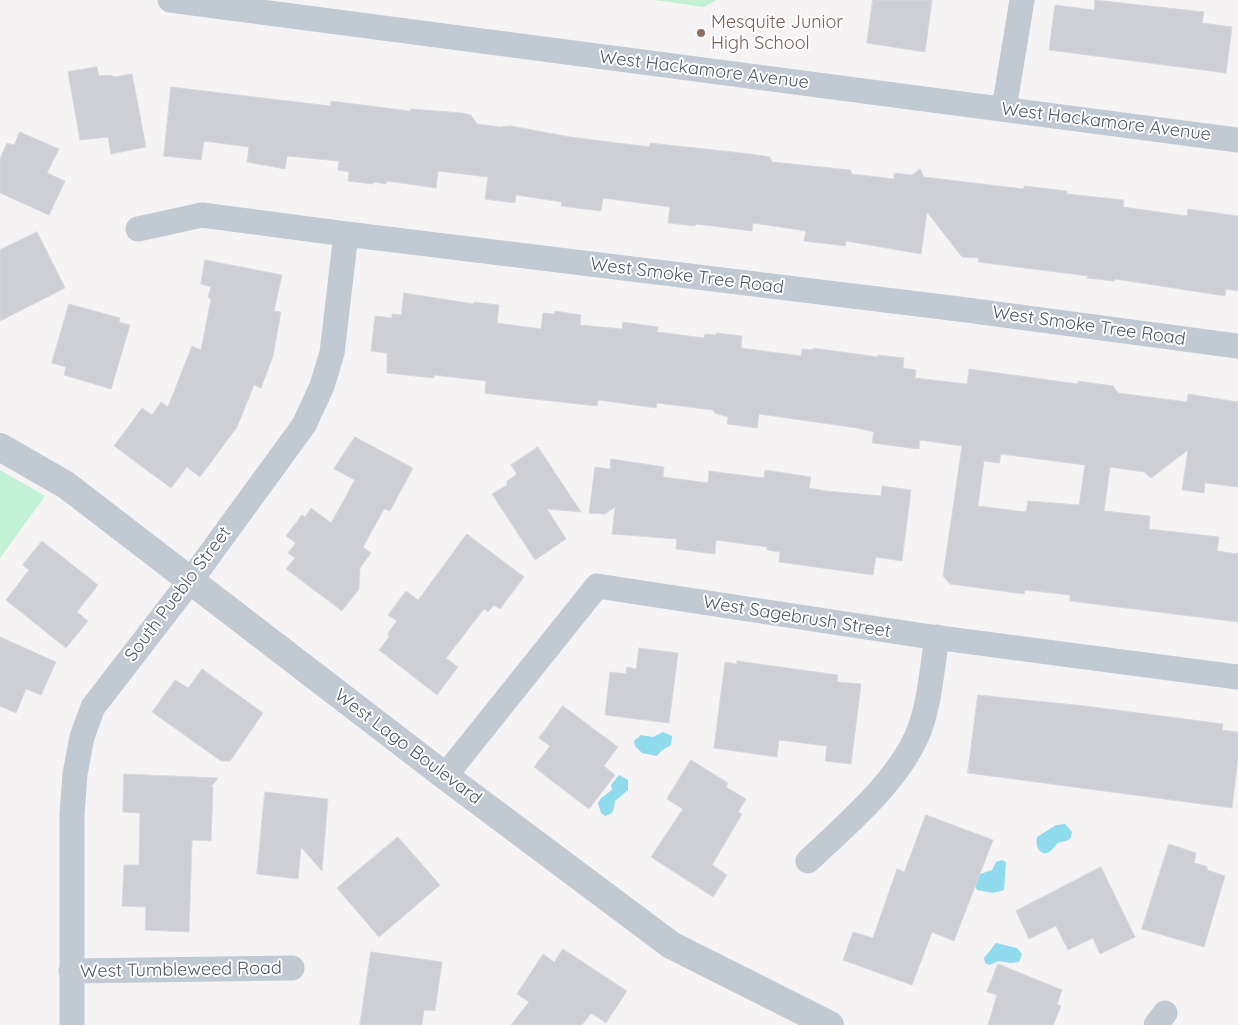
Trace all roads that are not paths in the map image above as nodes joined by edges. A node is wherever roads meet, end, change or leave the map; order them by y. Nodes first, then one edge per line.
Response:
1 (170, 0) edge
2 (1022, 0) edge
3 (1004, 109) junction
4 (1238, 140) edge
5 (138, 229) dead end
6 (346, 234) junction
7 (1238, 346) edge
8 (0, 447) edge
9 (191, 580) junction
10 (937, 637) junction
11 (1238, 677) edge
12 (445, 776) junction
13 (808, 861) dead end
14 (292, 968) dead end
15 (71, 971) junction
16 (72, 1025) edge
17 (830, 1025) edge

1 - 3 street, West Hackamore Avenue
2 - 3 street
3 - 4 street, West Hackamore Avenue
5 - 6 street, West Smoke Tree Road
6 - 7 street, West Smoke Tree Road
6 - 9 street, South Pueblo Street
8 - 9 street, West Lago Boulevard
9 - 12 street, West Lago Boulevard
9 - 15 street, South Pueblo Street
10 - 11 street, West Sagebrush Street
10 - 12 street, West Sagebrush Street
10 - 13 street
12 - 17 street, West Lago Boulevard
14 - 15 street, West Tumbleweed Road
15 - 16 street, South Pueblo Street

